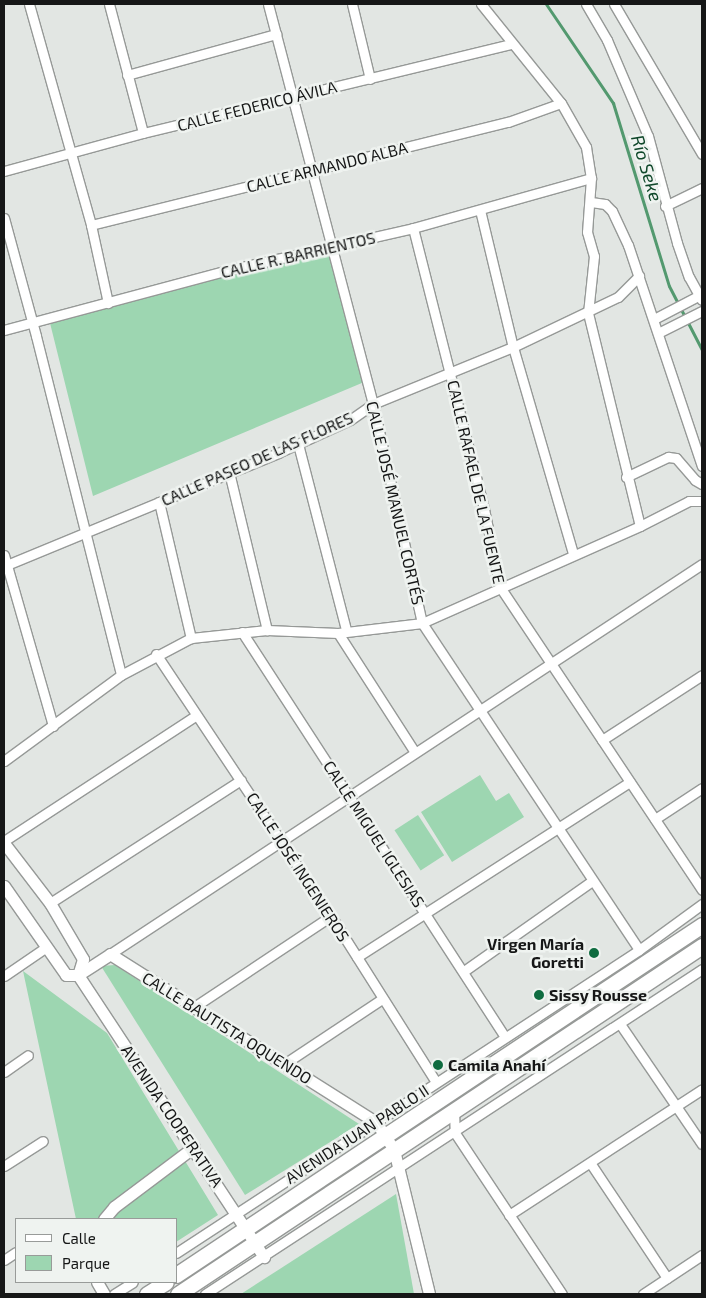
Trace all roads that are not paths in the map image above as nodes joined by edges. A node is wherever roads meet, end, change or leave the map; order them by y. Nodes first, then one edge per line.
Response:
1 (29, 4) edge
2 (109, 4) edge
3 (268, 4) edge
4 (355, 4) edge
5 (481, 4) edge
6 (586, 4) edge
7 (615, 4) edge
8 (276, 34) junction
9 (511, 44) junction
10 (127, 75) junction
11 (370, 78) junction
12 (293, 97) junction
13 (561, 103) junction
14 (143, 133) junction
15 (70, 152) junction
16 (702, 154) edge
17 (4, 171) edge
18 (312, 172) junction
19 (591, 178) junction
20 (702, 188) edge
21 (591, 202) junction
22 (665, 206) junction
23 (480, 210) junction
24 (4, 218) edge
25 (91, 225) junction
26 (413, 228) junction
27 (333, 246) junction
28 (639, 276) junction
29 (701, 296) edge
30 (108, 303) junction
31 (702, 311) edge
32 (588, 313) junction
33 (654, 319) junction
34 (31, 323) junction
35 (4, 330) edge
36 (658, 333) junction
37 (513, 347) junction
38 (450, 372) junction
39 (373, 404) junction
40 (298, 444) junction
41 (702, 466) edge
42 (229, 472) junction
43 (626, 477) junction
44 (702, 484) edge
45 (702, 500) edge
46 (159, 502) junction
47 (640, 526) junction
48 (84, 531) junction
49 (573, 553) junction
50 (4, 555) edge
51 (702, 564) edge
52 (5, 566) edge
53 (500, 587) junction
54 (422, 623) junction
55 (267, 630) junction
56 (242, 632) junction
57 (342, 632) junction
58 (191, 638) junction
59 (156, 654) junction
60 (549, 664) junction
61 (121, 675) junction
62 (702, 675) edge
63 (479, 709) junction
64 (195, 716) junction
65 (53, 726) junction
66 (602, 740) junction
67 (414, 751) junction
68 (4, 761) edge
69 (240, 780) junction
70 (630, 782) junction
71 (702, 788) edge
72 (349, 794) junction
73 (655, 819) junction
74 (558, 827) junction
75 (280, 840) junction
76 (4, 842) edge
77 (592, 880) junction
78 (4, 886) edge
79 (702, 890) edge
80 (50, 903) junction
81 (702, 904) edge
82 (425, 913) junction
83 (331, 916) junction
84 (702, 925) edge
85 (702, 946) edge
86 (45, 948) junction
87 (639, 950) junction
88 (110, 954) junction
89 (357, 958) junction
90 (702, 969) edge
91 (464, 971) junction
92 (78, 975) junction
93 (4, 976) edge
94 (382, 999) junction
95 (194, 1007) junction
96 (620, 1024) junction
97 (505, 1037) junction
98 (28, 1055) dead end
99 (284, 1064) junction
100 (4, 1072) edge
101 (436, 1082) junction
102 (702, 1088) edge
103 (676, 1105) junction
104 (454, 1110) junction
105 (376, 1122) junction
106 (455, 1133) junction
107 (386, 1136) junction
108 (43, 1140) dead end
109 (702, 1144) edge
110 (194, 1147) junction
111 (394, 1150) junction
112 (592, 1164) junction
113 (4, 1166) edge
114 (398, 1168) junction
115 (236, 1213) junction
116 (509, 1216) junction
117 (105, 1218) edge
118 (246, 1230) junction
119 (255, 1243) junction
120 (178, 1252) edge
121 (15, 1253) edge
122 (702, 1255) edge
123 (264, 1257) junction
124 (4, 1260) edge
125 (178, 1274) edge
126 (666, 1278) junction
127 (98, 1283) edge
128 (130, 1283) edge
129 (164, 1283) edge
130 (104, 1294) edge
131 (114, 1294) edge
132 (147, 1294) edge
133 (178, 1294) edge
134 (205, 1294) edge
135 (429, 1294) edge
136 (562, 1294) edge
137 (643, 1294) edge

1 - 15 street
2 - 10 street
3 - 8 street, CALLE JOSÉ MANUEL CORTÉS
4 - 11 street
5 - 9 street
6 - 22 street
7 - 16 street
8 - 10 street
8 - 12 street, CALLE JOSÉ MANUEL CORTÉS
9 - 11 street, CALLE FEDERICO ÁVILA
9 - 13 street
10 - 14 street
11 - 12 street, CALLE FEDERICO ÁVILA
12 - 14 street, CALLE FEDERICO ÁVILA
12 - 18 street, CALLE JOSÉ MANUEL CORTÉS
13 - 18 street, CALLE ARMANDO ALBA
13 - 19 street
14 - 15 street, CALLE FEDERICO ÁVILA
15 - 17 street, CALLE FEDERICO ÁVILA
15 - 25 street
18 - 25 street, CALLE ARMANDO ALBA
18 - 27 street, CALLE JOSÉ MANUEL CORTÉS
19 - 21 street
19 - 23 street, CALLE R. BARRIENTOS
20 - 22 street
21 - 28 street
21 - 32 street
22 - 29 street
23 - 26 street, CALLE R. BARRIENTOS
23 - 37 street
24 - 34 street
25 - 30 street
26 - 27 street, CALLE R. BARRIENTOS
26 - 38 street, CALLE RAFAEL DE LA FUENTE
27 - 30 street, CALLE R. BARRIENTOS
27 - 39 street, CALLE JOSÉ MANUEL CORTÉS
28 - 32 street, CALLE PASEO DE LAS FLORES
28 - 33 street
29 - 33 street
30 - 34 street, CALLE R. BARRIENTOS
31 - 36 street
32 - 37 street, CALLE PASEO DE LAS FLORES
32 - 43 street
33 - 36 street
34 - 35 street, CALLE R. BARRIENTOS
34 - 48 street
36 - 41 street
37 - 38 street, CALLE PASEO DE LAS FLORES
37 - 49 street
38 - 39 street, CALLE PASEO DE LAS FLORES
38 - 53 street, CALLE RAFAEL DE LA FUENTE
39 - 40 street, CALLE PASEO DE LAS FLORES
39 - 54 street, CALLE JOSÉ MANUEL CORTÉS
40 - 42 street, CALLE PASEO DE LAS FLORES
40 - 57 street
42 - 46 street, CALLE PASEO DE LAS FLORES
42 - 55 street
43 - 44 street
43 - 47 street
45 - 47 street
46 - 48 street, CALLE PASEO DE LAS FLORES
46 - 58 street
47 - 49 street
48 - 52 street, CALLE PASEO DE LAS FLORES
48 - 61 street
49 - 53 street
50 - 52 street
51 - 60 street
52 - 65 street
53 - 54 street
53 - 60 street, CALLE RAFAEL DE LA FUENTE
54 - 57 street
54 - 63 street, CALLE JOSÉ MANUEL CORTÉS
55 - 56 street
55 - 57 street
56 - 58 street
56 - 72 street, CALLE MIGUEL IGLESIAS
57 - 67 street
58 - 59 street
59 - 61 street
59 - 64 street, CALLE JOSÉ INGENIEROS
60 - 63 street
60 - 66 street, CALLE RAFAEL DE LA FUENTE
61 - 65 street
62 - 66 street
63 - 67 street
63 - 74 street, CALLE JOSÉ MANUEL CORTÉS
64 - 69 street, CALLE JOSÉ INGENIEROS
64 - 76 street
65 - 68 street
66 - 70 street, CALLE RAFAEL DE LA FUENTE
67 - 72 street
69 - 75 street, CALLE JOSÉ INGENIEROS
69 - 80 street
70 - 73 street, CALLE RAFAEL DE LA FUENTE
70 - 74 street
71 - 73 street
72 - 75 street
72 - 82 street, CALLE MIGUEL IGLESIAS
73 - 79 street, CALLE RAFAEL DE LA FUENTE
74 - 77 street, CALLE JOSÉ MANUEL CORTÉS
74 - 82 street
75 - 83 street, CALLE JOSÉ INGENIEROS
75 - 88 street
76 - 80 street
77 - 87 street, CALLE JOSÉ MANUEL CORTÉS
77 - 91 street
78 - 86 street, AVENIDA COOPERATIVA
80 - 92 street
81 - 87 street, AVENIDA JUAN PABLO II
82 - 89 street
82 - 91 street, CALLE MIGUEL IGLESIAS
83 - 89 street, CALLE JOSÉ INGENIEROS
83 - 95 street
84 - 107 highway, AVENIDA JUAN PABLO II
85 - 104 highway, AVENIDA JUAN PABLO II
86 - 92 street, AVENIDA COOPERATIVA
86 - 93 street
87 - 97 street, AVENIDA JUAN PABLO II
88 - 92 street
88 - 95 street, CALLE BAUTISTA OQUENDO
89 - 94 street, CALLE JOSÉ INGENIEROS
90 - 96 street
91 - 97 street, CALLE MIGUEL IGLESIAS
92 - 110 street, AVENIDA COOPERATIVA
94 - 99 street
94 - 101 street, CALLE JOSÉ INGENIEROS
95 - 99 street, CALLE BAUTISTA OQUENDO
96 - 103 street
96 - 106 street
97 - 101 street, AVENIDA JUAN PABLO II
98 - 100 street
99 - 105 street, CALLE BAUTISTA OQUENDO
101 - 105 street, AVENIDA JUAN PABLO II
102 - 103 street
103 - 109 street
103 - 112 street
104 - 106 street
104 - 111 highway, AVENIDA JUAN PABLO II
105 - 107 street
105 - 115 street, AVENIDA JUAN PABLO II
106 - 114 street
106 - 116 street
107 - 111 street
107 - 118 highway, AVENIDA JUAN PABLO II
108 - 113 street
110 - 115 street, AVENIDA COOPERATIVA
110 - 117 street
111 - 114 street
111 - 119 highway, AVENIDA JUAN PABLO II
112 - 116 street
112 - 126 street
114 - 123 street
114 - 135 street
115 - 118 street, AVENIDA COOPERATIVA
115 - 120 street, AVENIDA JUAN PABLO II
116 - 136 street
118 - 119 street, AVENIDA COOPERATIVA
118 - 125 highway, AVENIDA JUAN PABLO II
119 - 123 street, AVENIDA COOPERATIVA
119 - 133 highway, AVENIDA JUAN PABLO II
121 - 124 street
122 - 126 street
123 - 134 street
126 - 137 street
127 - 130 street
128 - 131 street
129 - 132 highway

